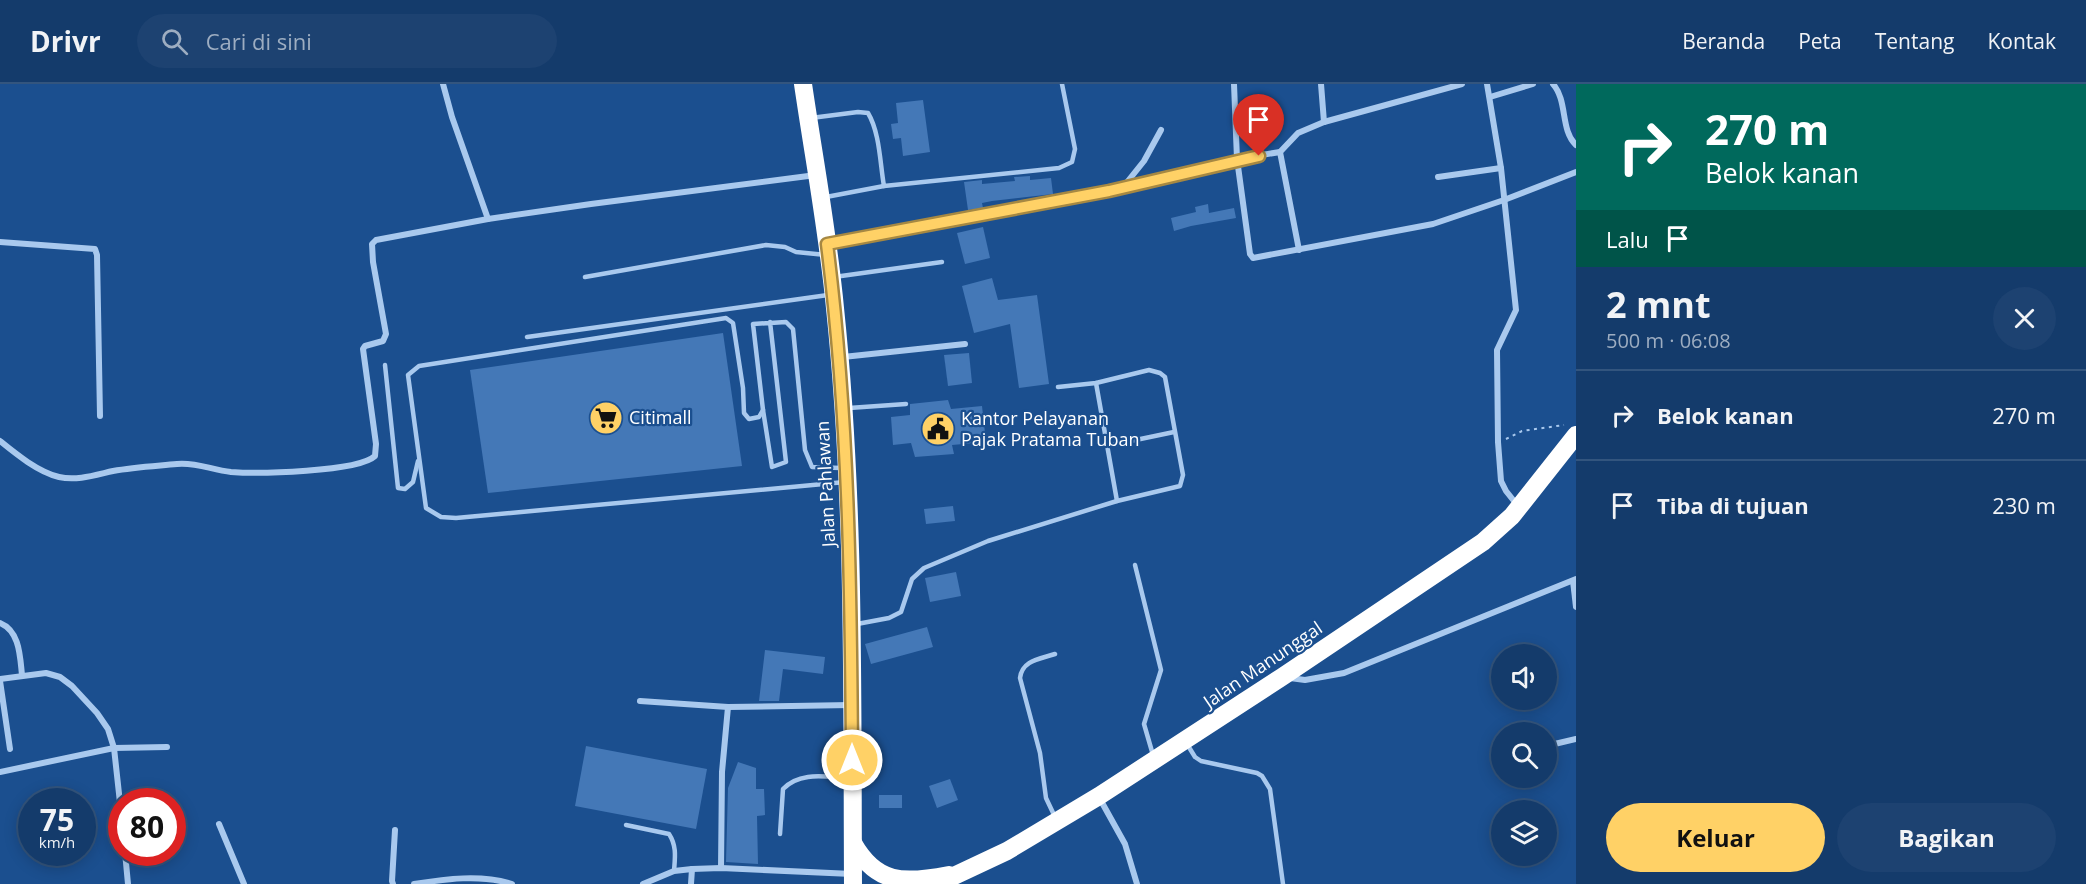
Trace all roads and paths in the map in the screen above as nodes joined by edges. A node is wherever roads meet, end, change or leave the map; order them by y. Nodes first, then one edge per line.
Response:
1 (443, 84) edge
2 (803, 84) edge
3 (1062, 84) edge
4 (1234, 84) edge
5 (1321, 84) edge
6 (1462, 84) edge
7 (1487, 84) edge
8 (1533, 84) edge
9 (1553, 84) edge
10 (1490, 97) junction
11 (808, 118) junction
12 (1324, 122) junction
13 (1161, 130) dead end
14 (1576, 145) edge
15 (1280, 152) junction
16 (1237, 159) junction
17 (1501, 168) junction
18 (1576, 172) edge
19 (817, 175) junction
20 (1438, 177) dead end
21 (884, 186) junction
22 (1123, 186) junction
23 (820, 198) junction
24 (1504, 200) junction
25 (488, 219) junction
26 (0, 242) edge
27 (828, 249) junction
28 (1299, 250) junction
29 (942, 262) dead end
30 (585, 277) dead end
31 (833, 286) junction
32 (734, 308) junction
33 (770, 322) junction
34 (733, 323) junction
35 (528, 337) dead end
36 (965, 344) dead end
37 (839, 357) junction
38 (385, 364) dead end
39 (1096, 383) junction
40 (1058, 387) dead end
41 (906, 404) dead end
42 (843, 409) junction
43 (762, 410) junction
44 (100, 416) dead end
45 (1571, 430) edge
46 (1174, 432) junction
47 (0, 441) edge
48 (1498, 442) junction
49 (1107, 446) junction
50 (419, 456) junction
51 (847, 475) junction
52 (1117, 501) junction
53 (1520, 507) junction
54 (1136, 565) dead end
55 (1574, 580) edge
56 (1576, 607) edge
57 (0, 623) edge
58 (851, 626) junction
59 (1055, 654) dead end
60 (22, 675) junction
61 (1282, 677) junction
62 (0, 680) edge
63 (640, 701) dead end
64 (852, 705) junction
65 (728, 707) junction
66 (1576, 739) edge
67 (1185, 741) junction
68 (1557, 743) edge
69 (167, 747) dead end
70 (114, 748) junction
71 (10, 749) dead end
72 (1155, 761) junction
73 (0, 772) edge
74 (852, 778) junction
75 (118, 788) edge
76 (1099, 796) junction
77 (1058, 822) junction
78 (219, 824) dead end
79 (626, 825) dead end
80 (395, 830) dead end
81 (780, 834) dead end
82 (852, 841) junction
83 (126, 866) edge
84 (721, 868) junction
85 (692, 869) junction
86 (674, 872) junction
87 (958, 873) junction
88 (853, 879) edge
89 (645, 883) edge
90 (128, 884) edge
91 (244, 884) edge
92 (393, 884) edge
93 (414, 884) edge
94 (512, 884) edge
95 (691, 884) edge
96 (938, 884) edge
97 (1137, 884) edge
98 (1283, 884) edge

1 - 25 street
2 - 11 highway, Jalan Pahlawan
3 - 21 lane
4 - 16 street
5 - 12 street
6 - 12 street
7 - 10 street
8 - 10 street
9 - 14 street
10 - 17 street
11 - 19 highway, Jalan Pahlawan
11 - 21 lane
12 - 15 street
13 - 22 street
15 - 16 street
15 - 28 street
16 - 22 street
16 - 28 street
17 - 20 street
17 - 24 street
18 - 24 street
19 - 23 highway, Jalan Pahlawan
19 - 25 street
21 - 23 lane
22 - 27 street
23 - 27 highway, Jalan Pahlawan
24 - 28 street
24 - 48 street
25 - 47 street
26 - 44 street
27 - 30 lane
27 - 31 highway, Jalan Pahlawan
29 - 31 lane
31 - 32 lane
31 - 37 highway, Jalan Pahlawan
32 - 34 lane
32 - 35 lane
33 - 43 lane
33 - 43 lane
33 - 51 lane
34 - 43 lane
34 - 50 lane
36 - 37 street
37 - 42 highway, Jalan Pahlawan
38 - 50 lane
39 - 40 lane
39 - 46 lane
39 - 49 lane
41 - 42 lane
42 - 51 highway, Jalan Pahlawan
45 - 48 path
45 - 53 highway, Jalan Manunggal
46 - 49 lane
46 - 52 lane
48 - 53 street
49 - 52 lane
50 - 51 lane
51 - 58 highway, Jalan Pahlawan
52 - 58 lane
53 - 61 highway, Jalan Manunggal
54 - 72 lane
55 - 56 street
55 - 61 street
57 - 60 street
58 - 64 highway, Jalan Pahlawan
59 - 77 lane
60 - 62 street
60 - 70 street
61 - 67 highway, Jalan Manunggal
62 - 71 street
63 - 65 street
64 - 65 street
64 - 74 highway, Jalan Pahlawan
65 - 84 street
66 - 68 street
67 - 72 highway, Jalan Manunggal
67 - 98 lane
69 - 70 street
70 - 73 street
70 - 75 street
72 - 76 highway, Jalan Manunggal
74 - 81 lane
74 - 82 highway, Jalan Pahlawan
76 - 77 highway, Jalan Manunggal
76 - 97 street
77 - 87 highway, Jalan Manunggal
78 - 91 street
79 - 86 lane
80 - 92 street
82 - 87 highway
82 - 88 highway, Jalan Pahlawan
83 - 90 street
84 - 85 street
84 - 88 street
85 - 86 street
85 - 95 street
86 - 89 street
87 - 96 highway, Jalan Manunggal
93 - 94 street

